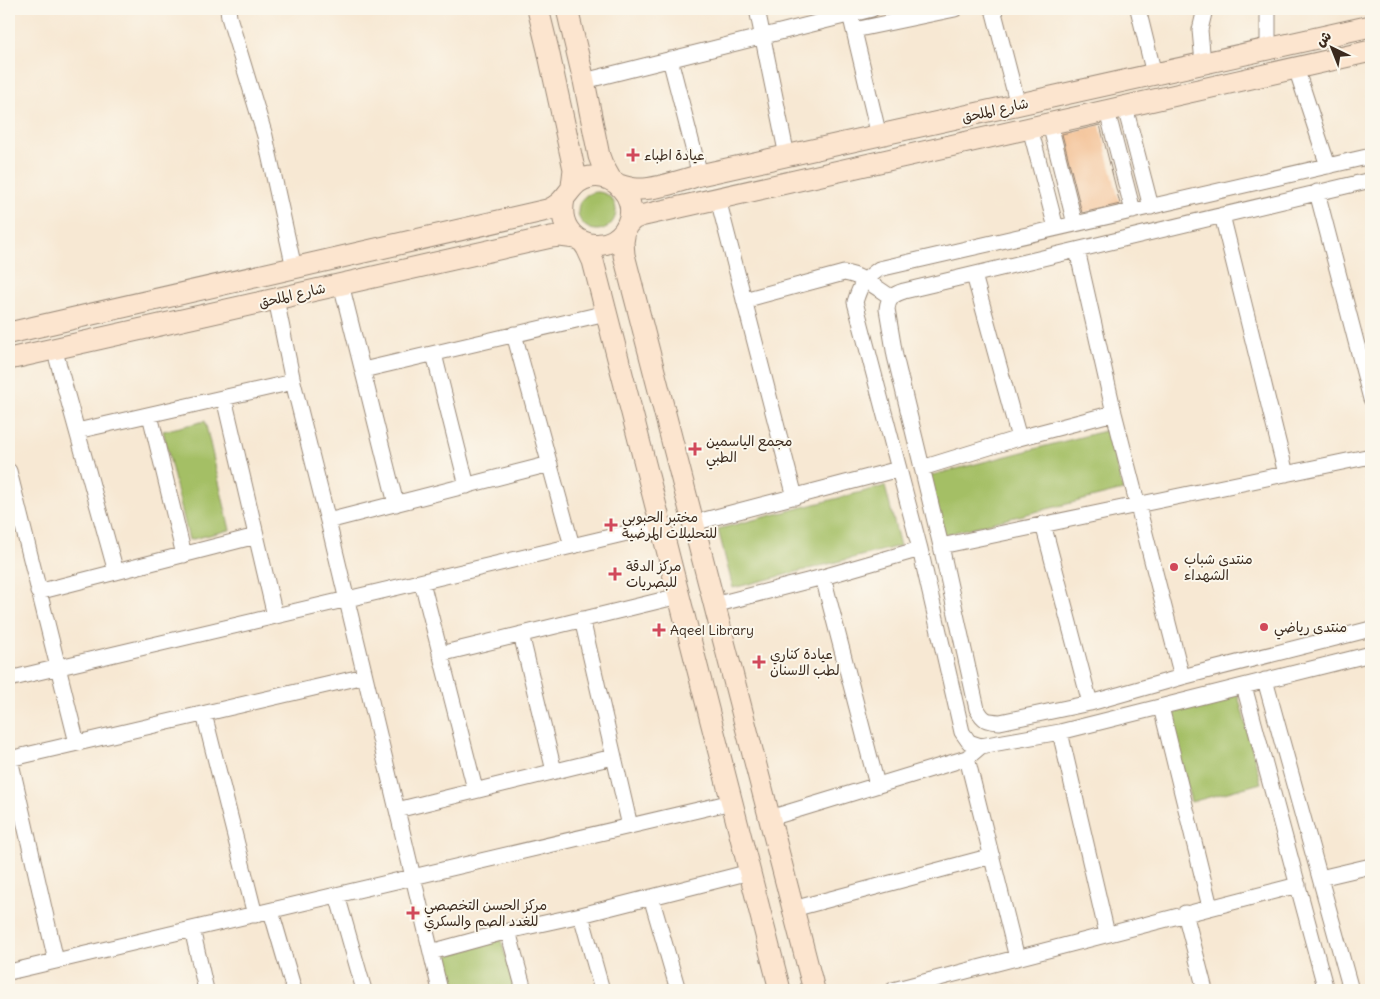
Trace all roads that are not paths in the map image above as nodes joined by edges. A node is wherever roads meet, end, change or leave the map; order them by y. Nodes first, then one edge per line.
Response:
1 (228, 9) edge
2 (538, 9) edge
3 (567, 9) edge
4 (757, 9) edge
5 (872, 9) edge
6 (956, 9) edge
7 (993, 9) edge
8 (1138, 9) edge
9 (1205, 9) edge
10 (1268, 9) edge
11 (850, 14) junction
12 (899, 15) edge
13 (1371, 26) edge
14 (854, 30) junction
15 (763, 36) junction
16 (1268, 49) junction
17 (1371, 51) edge
18 (670, 59) junction
19 (1205, 63) junction
20 (1296, 68) junction
21 (1154, 74) junction
22 (584, 80) junction
23 (1229, 83) junction
24 (1194, 91) junction
25 (1018, 105) junction
26 (1116, 109) junction
27 (1040, 126) junction
28 (879, 136) junction
29 (786, 156) junction
30 (1371, 156) edge
31 (1328, 166) junction
32 (700, 176) junction
33 (1371, 180) edge
34 (615, 182) junction
35 (1253, 182) junction
36 (1317, 192) junction
37 (568, 193) junction
38 (718, 199) junction
39 (1258, 206) junction
40 (1150, 207) junction
41 (1133, 211) junction
42 (1222, 215) junction
43 (1075, 224) junction
44 (626, 227) junction
45 (1056, 228) junction
46 (579, 240) junction
47 (1077, 250) junction
48 (294, 268) junction
49 (974, 274) junction
50 (864, 280) junction
51 (341, 284) junction
52 (891, 297) junction
53 (276, 299) junction
54 (744, 300) junction
55 (606, 313) junction
56 (9, 333) edge
57 (514, 334) junction
58 (54, 348) junction
59 (434, 354) junction
60 (9, 359) edge
61 (362, 370) junction
62 (293, 382) junction
63 (224, 398) junction
64 (1371, 400) edge
65 (1114, 413) junction
66 (150, 415) junction
67 (77, 431) junction
68 (1019, 438) junction
69 (1371, 456) edge
70 (550, 464) junction
71 (922, 468) junction
72 (899, 470) junction
73 (9, 471) edge
74 (1286, 474) junction
75 (467, 486) junction
76 (795, 497) junction
77 (396, 504) junction
78 (1137, 505) junction
79 (328, 521) junction
80 (693, 523) junction
81 (1043, 524) junction
82 (661, 525) junction
83 (256, 536) junction
84 (572, 546) junction
85 (941, 546) junction
86 (920, 549) junction
87 (184, 555) junction
88 (116, 572) junction
89 (822, 576) junction
90 (422, 582) junction
91 (38, 592) junction
92 (679, 596) junction
93 (347, 599) junction
94 (714, 605) junction
95 (275, 616) junction
96 (582, 620) junction
97 (1371, 629) edge
98 (522, 634) junction
99 (1340, 637) junction
100 (440, 654) junction
101 (1371, 654) edge
102 (1344, 661) junction
103 (57, 668) junction
104 (365, 676) junction
105 (1182, 677) junction
106 (9, 679) edge
107 (1266, 680) junction
108 (1244, 686) junction
109 (1090, 703) junction
110 (1161, 707) junction
111 (204, 714) junction
112 (987, 722) junction
113 (1060, 732) junction
114 (77, 743) junction
115 (981, 746) junction
116 (613, 757) junction
117 (967, 758) junction
118 (9, 759) edge
119 (554, 771) junction
120 (877, 785) junction
121 (475, 790) junction
122 (732, 802) junction
123 (397, 810) junction
124 (770, 818) junction
125 (630, 826) junction
126 (992, 856) junction
127 (1371, 866) edge
128 (750, 872) junction
129 (413, 877) junction
130 (1320, 878) junction
131 (1298, 885) junction
132 (338, 895) junction
133 (651, 897) junction
134 (1210, 907) junction
135 (793, 909) junction
136 (271, 911) junction
137 (1185, 913) junction
138 (254, 915) junction
139 (581, 915) junction
140 (192, 929) junction
141 (508, 931) junction
142 (1107, 934) junction
143 (430, 952) junction
144 (1017, 958) junction
145 (56, 961) junction
146 (9, 972) edge
147 (925, 986) edge
148 (206, 990) edge
149 (294, 990) edge
150 (364, 990) edge
151 (440, 990) edge
152 (524, 990) edge
153 (602, 990) edge
154 (678, 990) edge
155 (780, 990) edge
156 (814, 990) edge
157 (893, 990) edge
158 (1205, 990) edge
159 (1326, 990) edge
160 (1351, 990) edge

1 - 48 street
2 - 37 street
3 - 22 street
4 - 15 street
5 - 11 street
6 - 12 street
7 - 25 street
8 - 21 street
9 - 19 street
10 - 16 street
11 - 14 street
11 - 15 street
12 - 14 street
13 - 16 street, شارع الملحق
14 - 28 street
15 - 18 street
15 - 29 street
16 - 19 street, شارع الملحق
17 - 20 street, شارع الملحق
18 - 22 street
18 - 32 street
19 - 21 street, شارع الملحق
19 - 23 street
19 - 24 street
20 - 23 street, شارع الملحق
20 - 31 street
21 - 25 street, شارع الملحق
22 - 34 street
23 - 24 street, شارع الملحق
24 - 26 street, شارع الملحق
25 - 28 street, شارع الملحق
26 - 27 street, شارع الملحق
26 - 40 street
26 - 41 street
27 - 38 street, شارع الملحق
27 - 43 street
27 - 45 street
28 - 29 street, شارع الملحق
29 - 32 street, شارع الملحق
30 - 31 street
31 - 35 street
32 - 34 street, شارع الملحق
33 - 36 street
34 - 37 street
34 - 44 street
35 - 39 street
35 - 40 street
36 - 39 street
36 - 64 street
37 - 46 street
37 - 48 street, شارع الملحق
38 - 44 street, شارع الملحق
38 - 54 street
39 - 42 street
40 - 41 street
41 - 43 street
42 - 47 street
42 - 74 street
43 - 45 street
44 - 46 street
44 - 80 street
45 - 50 street
46 - 51 street, شارع الملحق
46 - 55 street
47 - 49 street
47 - 65 street
48 - 56 street, شارع الملحق
49 - 52 street
49 - 68 street
50 - 52 street
50 - 54 street
50 - 72 street
51 - 53 street, شارع الملحق
51 - 61 street
52 - 71 street
53 - 58 street, شارع الملحق
53 - 62 street
54 - 76 street
55 - 57 street
55 - 82 street
57 - 59 street
57 - 70 street
58 - 60 street, شارع الملحق
58 - 67 street
59 - 61 street
59 - 75 street
61 - 77 street
62 - 63 street
62 - 79 street
63 - 66 street
63 - 83 street
65 - 68 street
65 - 78 street
66 - 67 street
66 - 87 street
67 - 88 street
68 - 71 street
69 - 74 street
70 - 75 street
70 - 84 street
71 - 85 street
72 - 76 street
72 - 86 street
73 - 91 street
74 - 78 street
75 - 77 street
76 - 80 street
77 - 79 street
78 - 81 street
78 - 105 street
79 - 93 street
80 - 94 street
81 - 85 street
81 - 109 street
82 - 84 street
82 - 92 street
83 - 87 street
83 - 95 street
84 - 90 street
85 - 112 street
86 - 89 street
86 - 115 street
87 - 88 street
88 - 91 street
89 - 94 street
89 - 120 street
90 - 93 street
90 - 100 street
91 - 103 street
92 - 96 street
92 - 122 street
93 - 95 street
93 - 104 street
94 - 124 street
95 - 103 street
96 - 98 street
96 - 116 street
97 - 99 street
98 - 100 street
98 - 119 street
99 - 102 street
99 - 105 street
100 - 121 street
101 - 102 street
102 - 107 street
103 - 106 street
103 - 114 street
104 - 111 street
104 - 123 street
105 - 109 street
107 - 108 street
107 - 130 street
108 - 110 street
108 - 131 street
109 - 112 street
110 - 113 street
110 - 134 street
111 - 114 street
111 - 138 street
112 - 115 street
113 - 115 street
113 - 142 street
114 - 118 street
115 - 117 street
116 - 119 street
116 - 125 street
117 - 120 street
117 - 126 street
118 - 145 street
119 - 121 street
120 - 124 street
121 - 123 street
122 - 125 street
122 - 128 street
123 - 129 street
124 - 135 street
125 - 129 street
126 - 135 street
126 - 144 street
127 - 130 street
128 - 133 street
128 - 155 street
129 - 132 street
129 - 143 street
130 - 160 street
131 - 134 street
131 - 159 street
132 - 136 street
132 - 150 street
133 - 139 street
133 - 154 street
134 - 137 street
135 - 156 street
136 - 138 street
136 - 149 street
137 - 142 street
137 - 158 street
138 - 140 street
139 - 141 street
139 - 153 street
140 - 145 street
140 - 148 street
141 - 143 street
141 - 152 street
142 - 144 street
143 - 151 street
144 - 147 street
145 - 146 street
147 - 157 street

